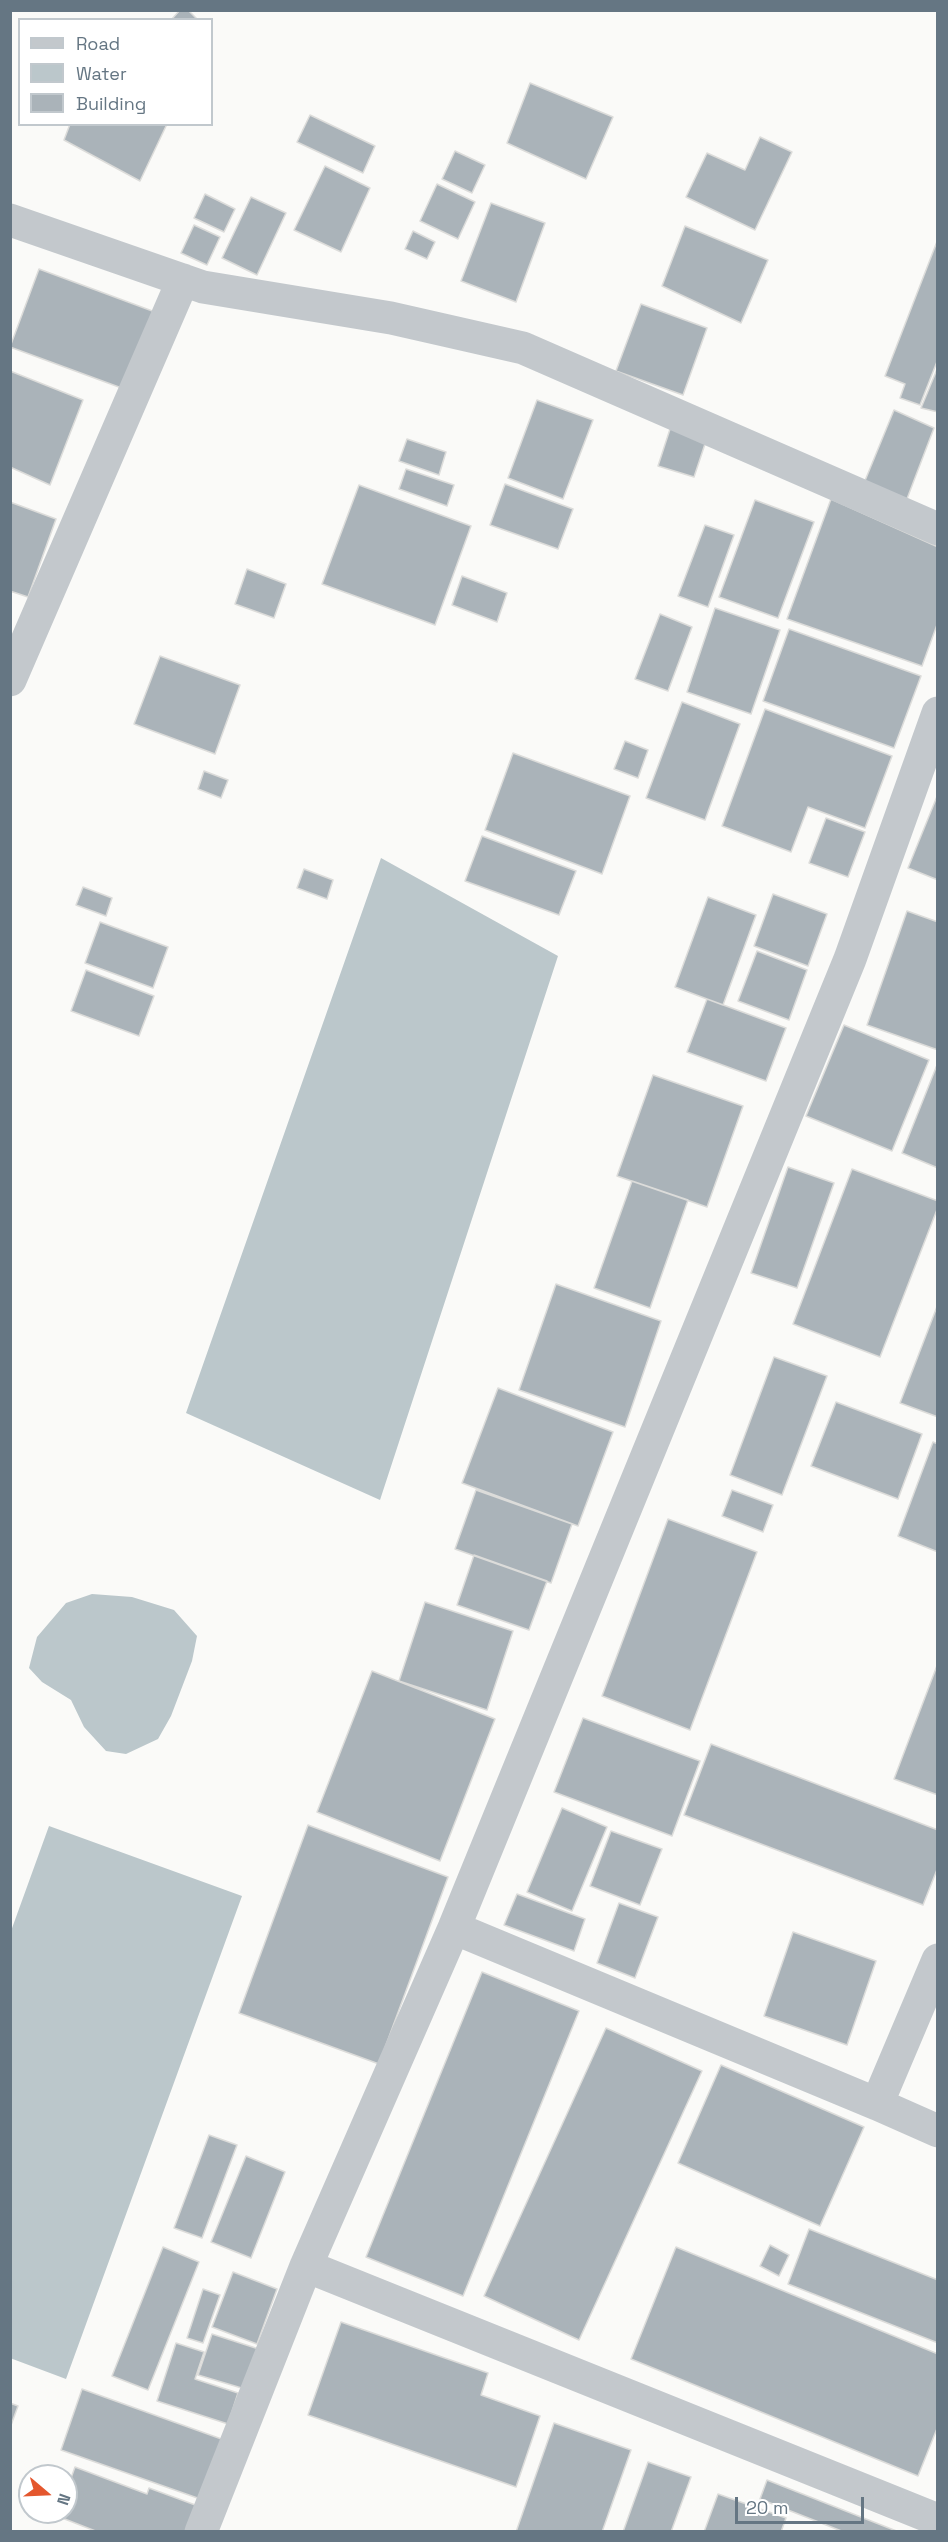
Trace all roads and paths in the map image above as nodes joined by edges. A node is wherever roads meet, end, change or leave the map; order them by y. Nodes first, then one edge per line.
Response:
1 (10, 220) edge
2 (183, 280) junction
3 (938, 529) edge
4 (10, 680) edge
5 (938, 713) edge
6 (454, 1928) junction
7 (938, 1960) edge
8 (877, 2104) junction
9 (938, 2132) edge
10 (306, 2266) junction
11 (938, 2520) edge
12 (201, 2532) edge

1 - 2 street
2 - 3 street
2 - 4 street
5 - 6 street
6 - 8 street
6 - 10 street
7 - 8 street
8 - 9 street
10 - 11 street
10 - 12 street

